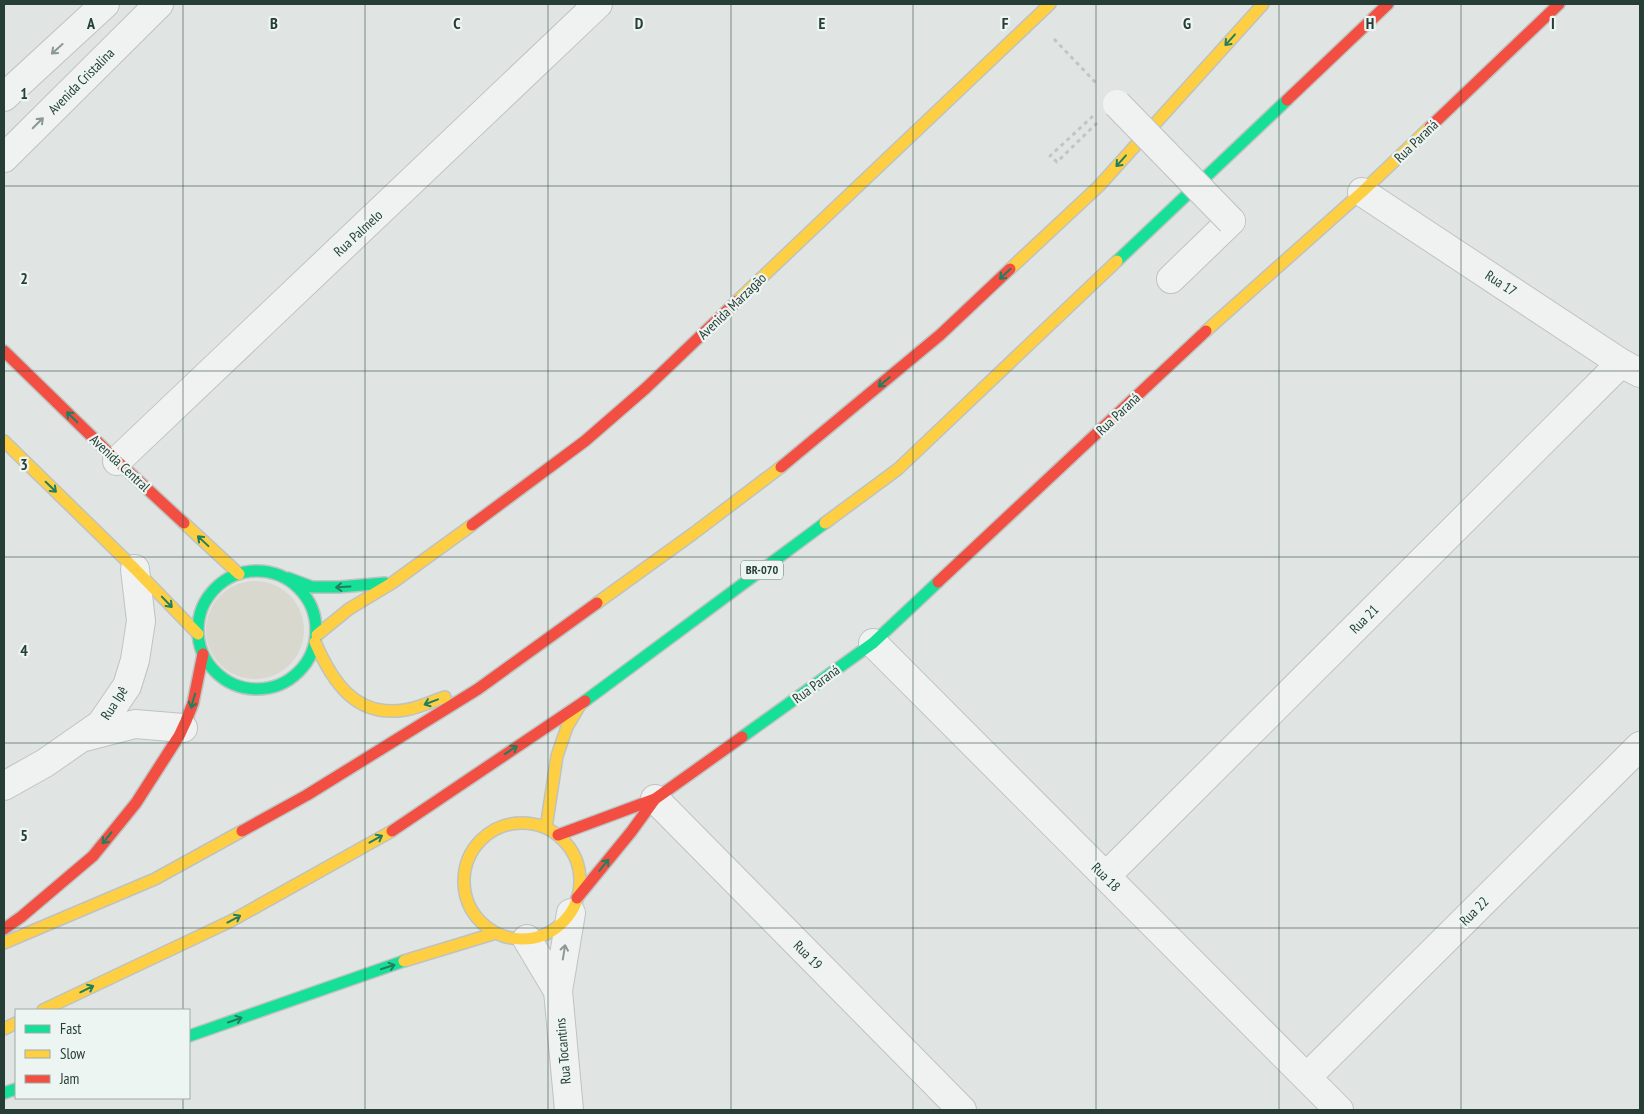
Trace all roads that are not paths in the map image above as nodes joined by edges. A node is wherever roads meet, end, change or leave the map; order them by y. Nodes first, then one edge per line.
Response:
1 (159, 4) edge
2 (598, 4) edge
3 (1050, 4) edge
4 (1263, 4) edge
5 (1388, 4) edge
6 (1560, 4) edge
7 (88, 9) edge
8 (4, 98) edge
9 (1106, 102) road end
10 (4, 158) edge
11 (1362, 192) junction
12 (1171, 279) dead end
13 (4, 351) edge
14 (1631, 368) edge
15 (4, 441) edge
16 (117, 461) junction
17 (135, 570) junction
18 (239, 574) junction
19 (284, 577) junction
20 (392, 583) junction
21 (198, 634) junction
22 (316, 638) junction
23 (873, 643) junction
24 (202, 654) junction
25 (478, 689) junction
26 (580, 704) junction
27 (183, 728) junction
28 (81, 738) junction
29 (1640, 746) edge
30 (4, 786) edge
31 (654, 799) junction
32 (546, 828) junction
33 (558, 835) junction
34 (1106, 876) junction
35 (574, 905) junction
36 (4, 929) edge
37 (496, 933) junction
38 (526, 939) junction
39 (4, 943) edge
40 (558, 991) junction
41 (46, 1009) edge
42 (190, 1036) edge
43 (1307, 1077) junction
44 (569, 1110) edge
45 (962, 1110) edge
46 (1339, 1110) edge

10 -> 1 street, Avenida Cristalina
2 - 16 street, Rua Palmelo
3 - 20 main road, Avenida Marzagão
4 -> 25 main road
5 - 26 main road, BR-070
6 - 11 main road, Rua Paraná
7 -> 8 street
9 - 12 street, bridge
11 - 14 street, Rua 17
11 - 23 main road, Rua Paraná
16 -> 13 main road, Avenida Central
14 - 34 street, Rua 21
15 -> 17 main road
18 -> 16 main road, Avenida Central
17 -> 21 main road
17 - 28 street, Rua Ipê
18 - 19 main road
18 - 21 main road
20 -> 19 main road
19 - 22 main road
20 - 22 main road, Avenida Marzagão
21 - 24 main road
22 - 24 main road
25 -> 22 main road
23 - 31 main road, Rua Paraná
23 - 34 street, Rua 18
24 -> 27 main road
25 - 39 main road
26 - 32 main road
41 -> 26 main road, BR-070
27 - 28 street
27 -> 36 main road
28 - 30 street, Rua Ipê
29 - 43 street, Rua 22
31 - 33 main road, Rua Paraná
35 -> 31 main road, Rua Paraná
31 - 45 street, Rua 19
32 - 33 main road
32 - 37 main road
33 - 35 main road
34 - 43 street, Rua 18
35 - 38 main road
40 -> 35 street, Rua Tocantins
37 - 38 main road
42 -> 37 main road
38 - 40 street, Rua Tocantins
40 - 44 street, Rua Tocantins
43 - 46 street, Rua 18

